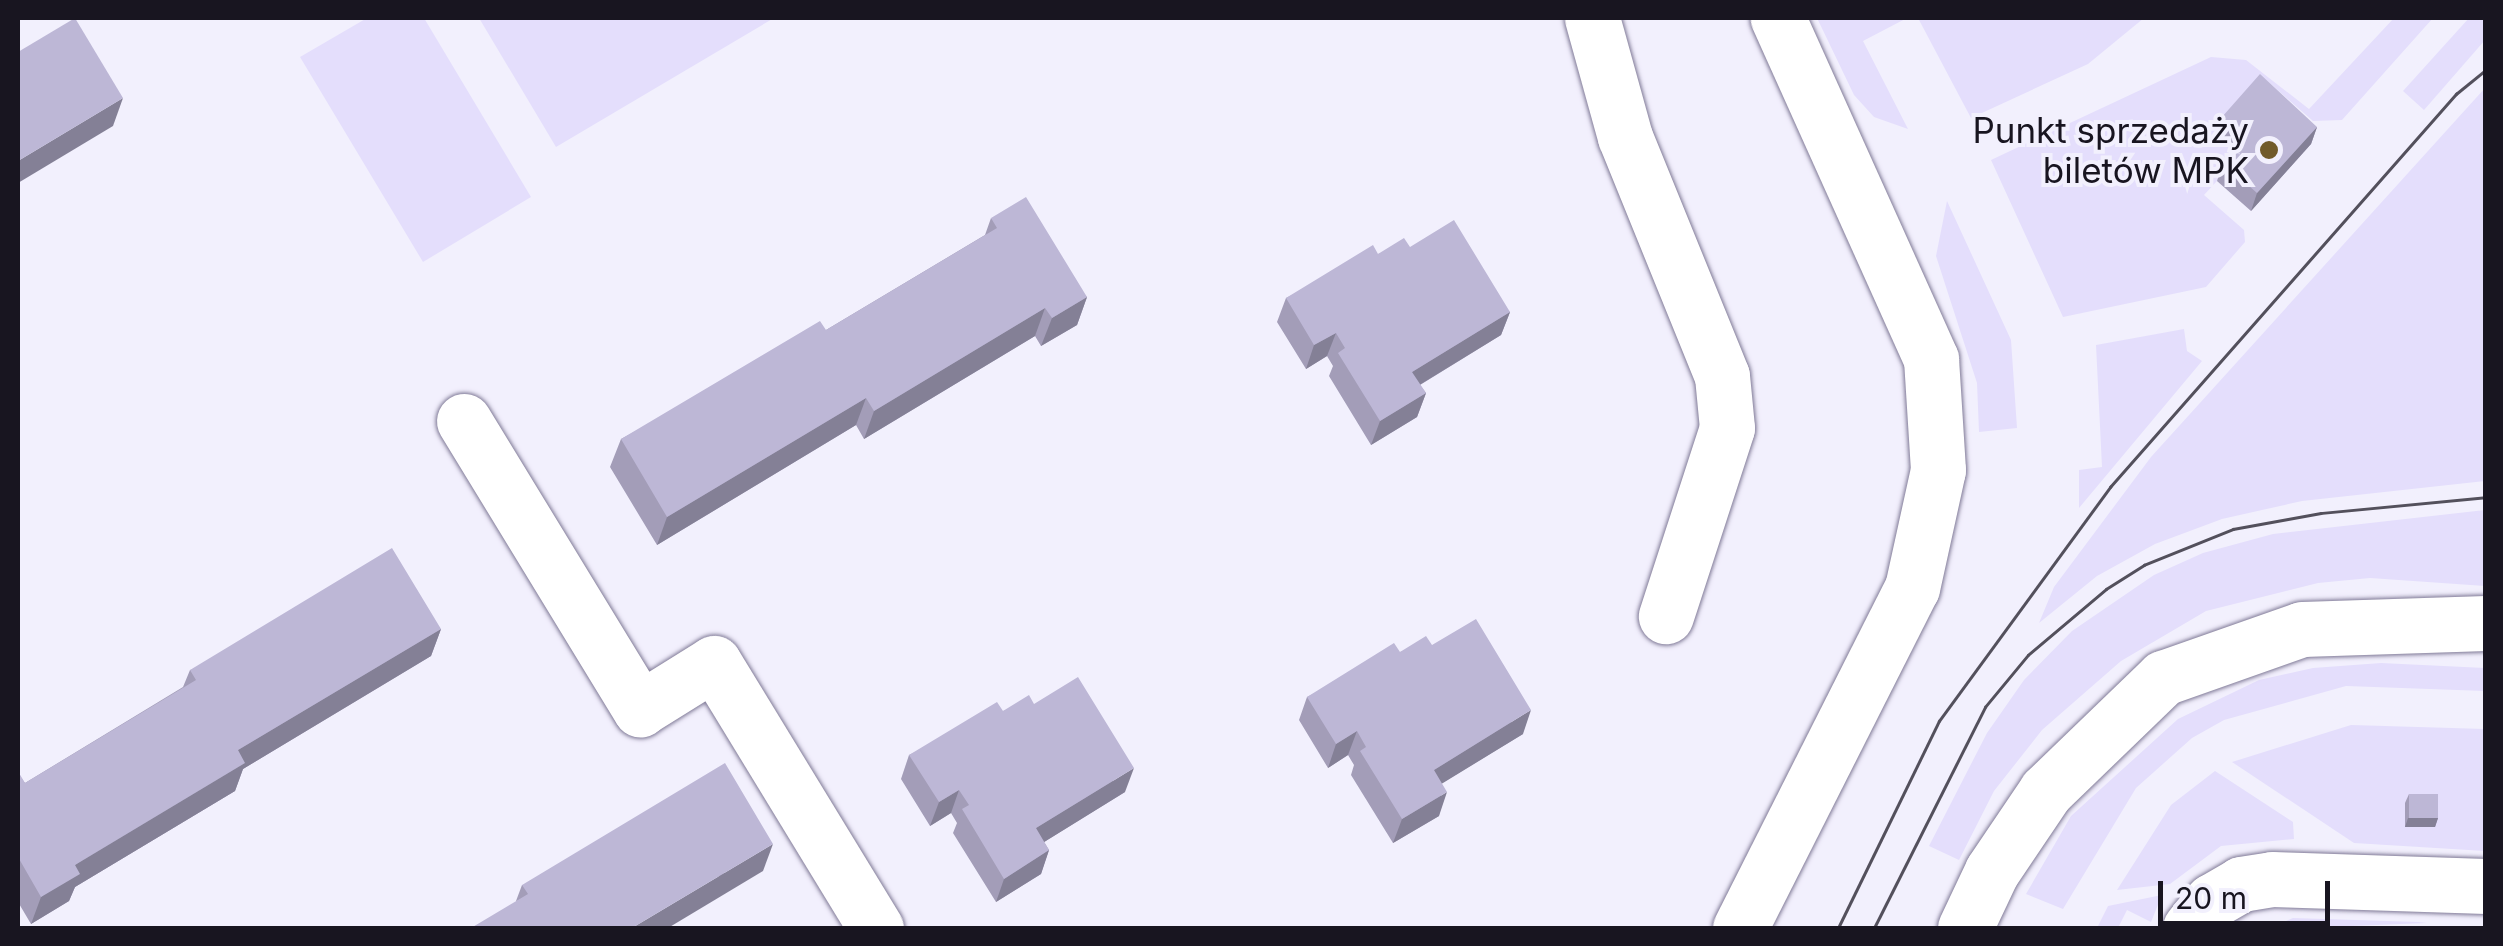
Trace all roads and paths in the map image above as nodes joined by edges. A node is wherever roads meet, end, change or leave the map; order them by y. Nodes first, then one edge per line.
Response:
1 (1592, 18) edge
2 (1778, 18) edge
3 (464, 421) dead end
4 (1666, 616) dead end
5 (2486, 623) edge
6 (2486, 886) edge
7 (876, 928) edge
8 (1740, 928) edge
9 (1965, 928) edge
10 (2190, 928) edge

1 - 4 street
2 - 8 street
3 - 7 street
5 - 9 street
6 - 10 street

